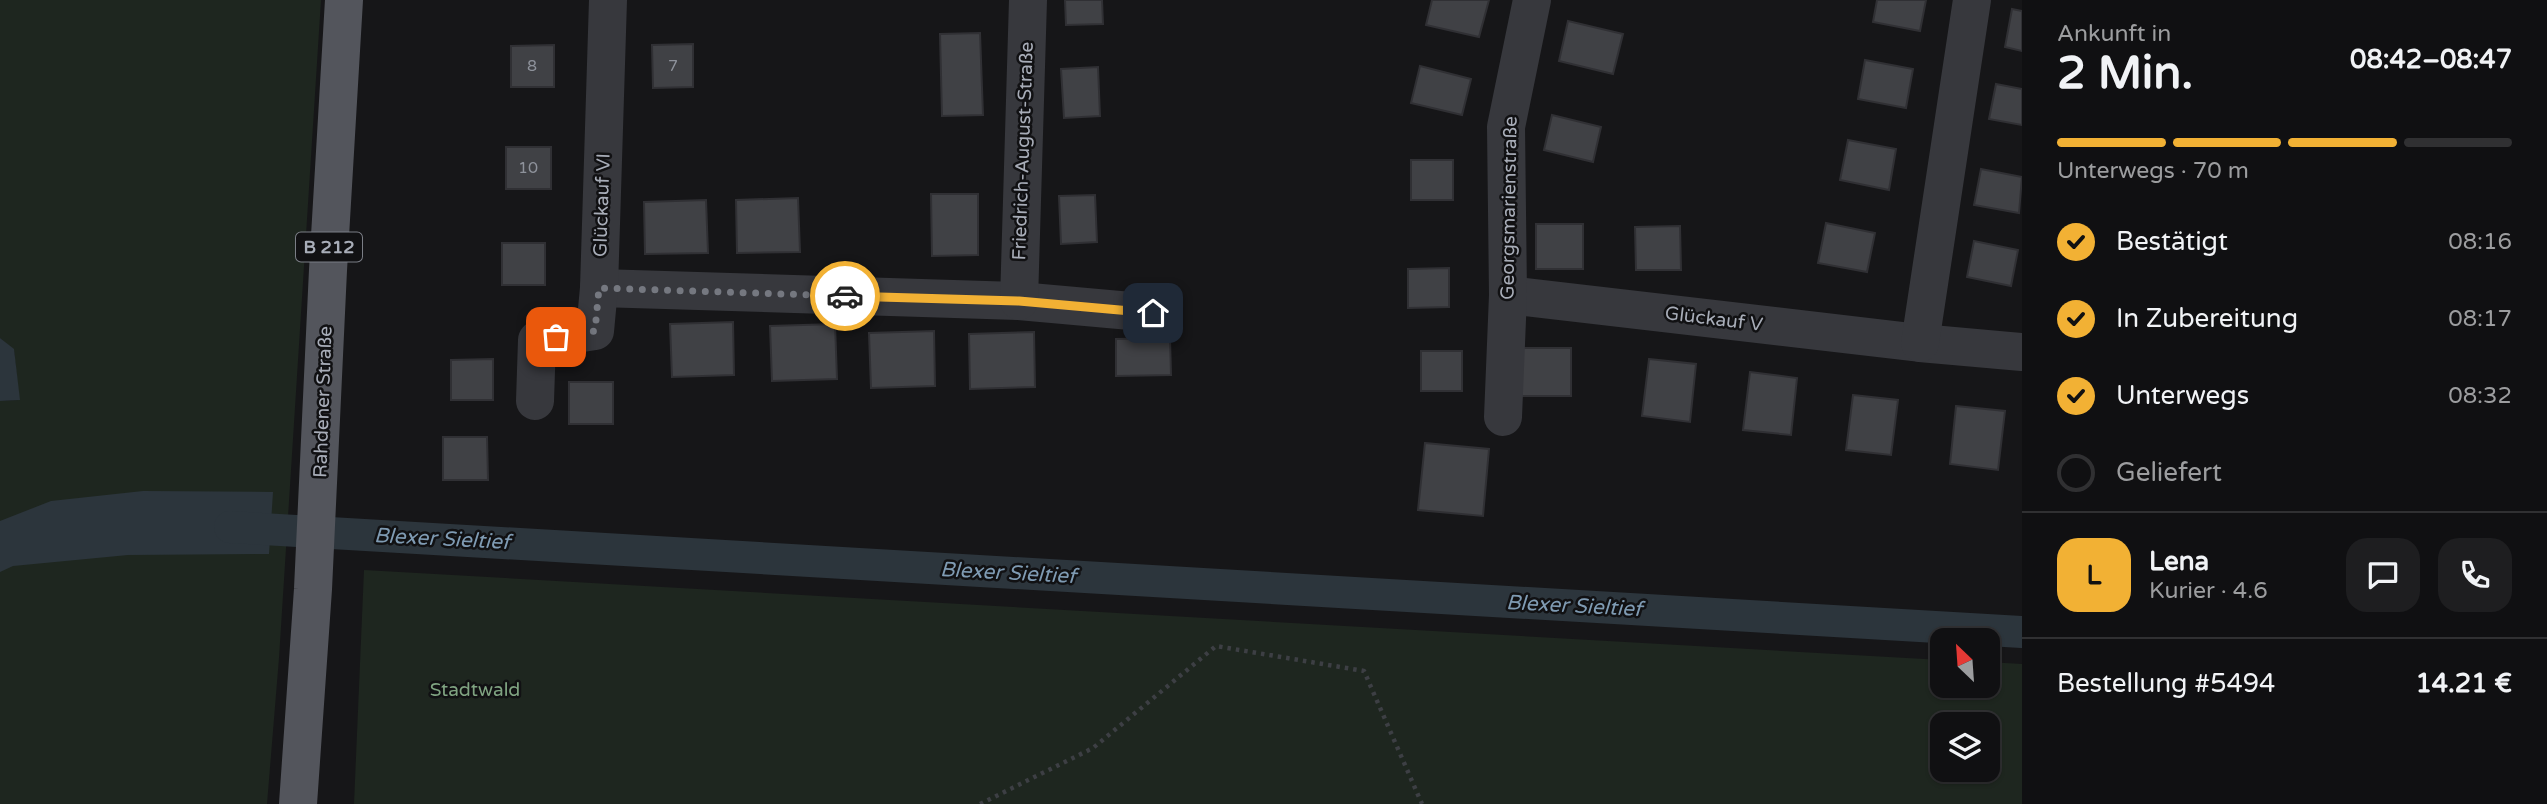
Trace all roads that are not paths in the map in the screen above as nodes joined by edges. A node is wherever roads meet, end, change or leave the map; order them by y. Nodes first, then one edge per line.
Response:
1 (344, 0) edge
2 (608, 0) edge
3 (1028, 0) edge
4 (1532, 0) edge
5 (1972, 0) edge
6 (599, 288) junction
7 (1508, 295) junction
8 (1019, 301) junction
9 (1153, 313) dead end
10 (1920, 343) junction
11 (2022, 352) edge
12 (535, 401) dead end
13 (1503, 417) dead end
14 (298, 804) edge

1 - 14 main road, Rahdener Straße / B 212
2 - 6 street, Glückauf VI
3 - 8 street, Friedrich-August-Straße
4 - 7 street, Georgsmarienstraße
5 - 10 street
6 - 8 street
6 - 12 street, Glückauf VI
7 - 10 street, Glückauf V
7 - 13 street, Georgsmarienstraße
8 - 9 street
10 - 11 street, Glückauf V

